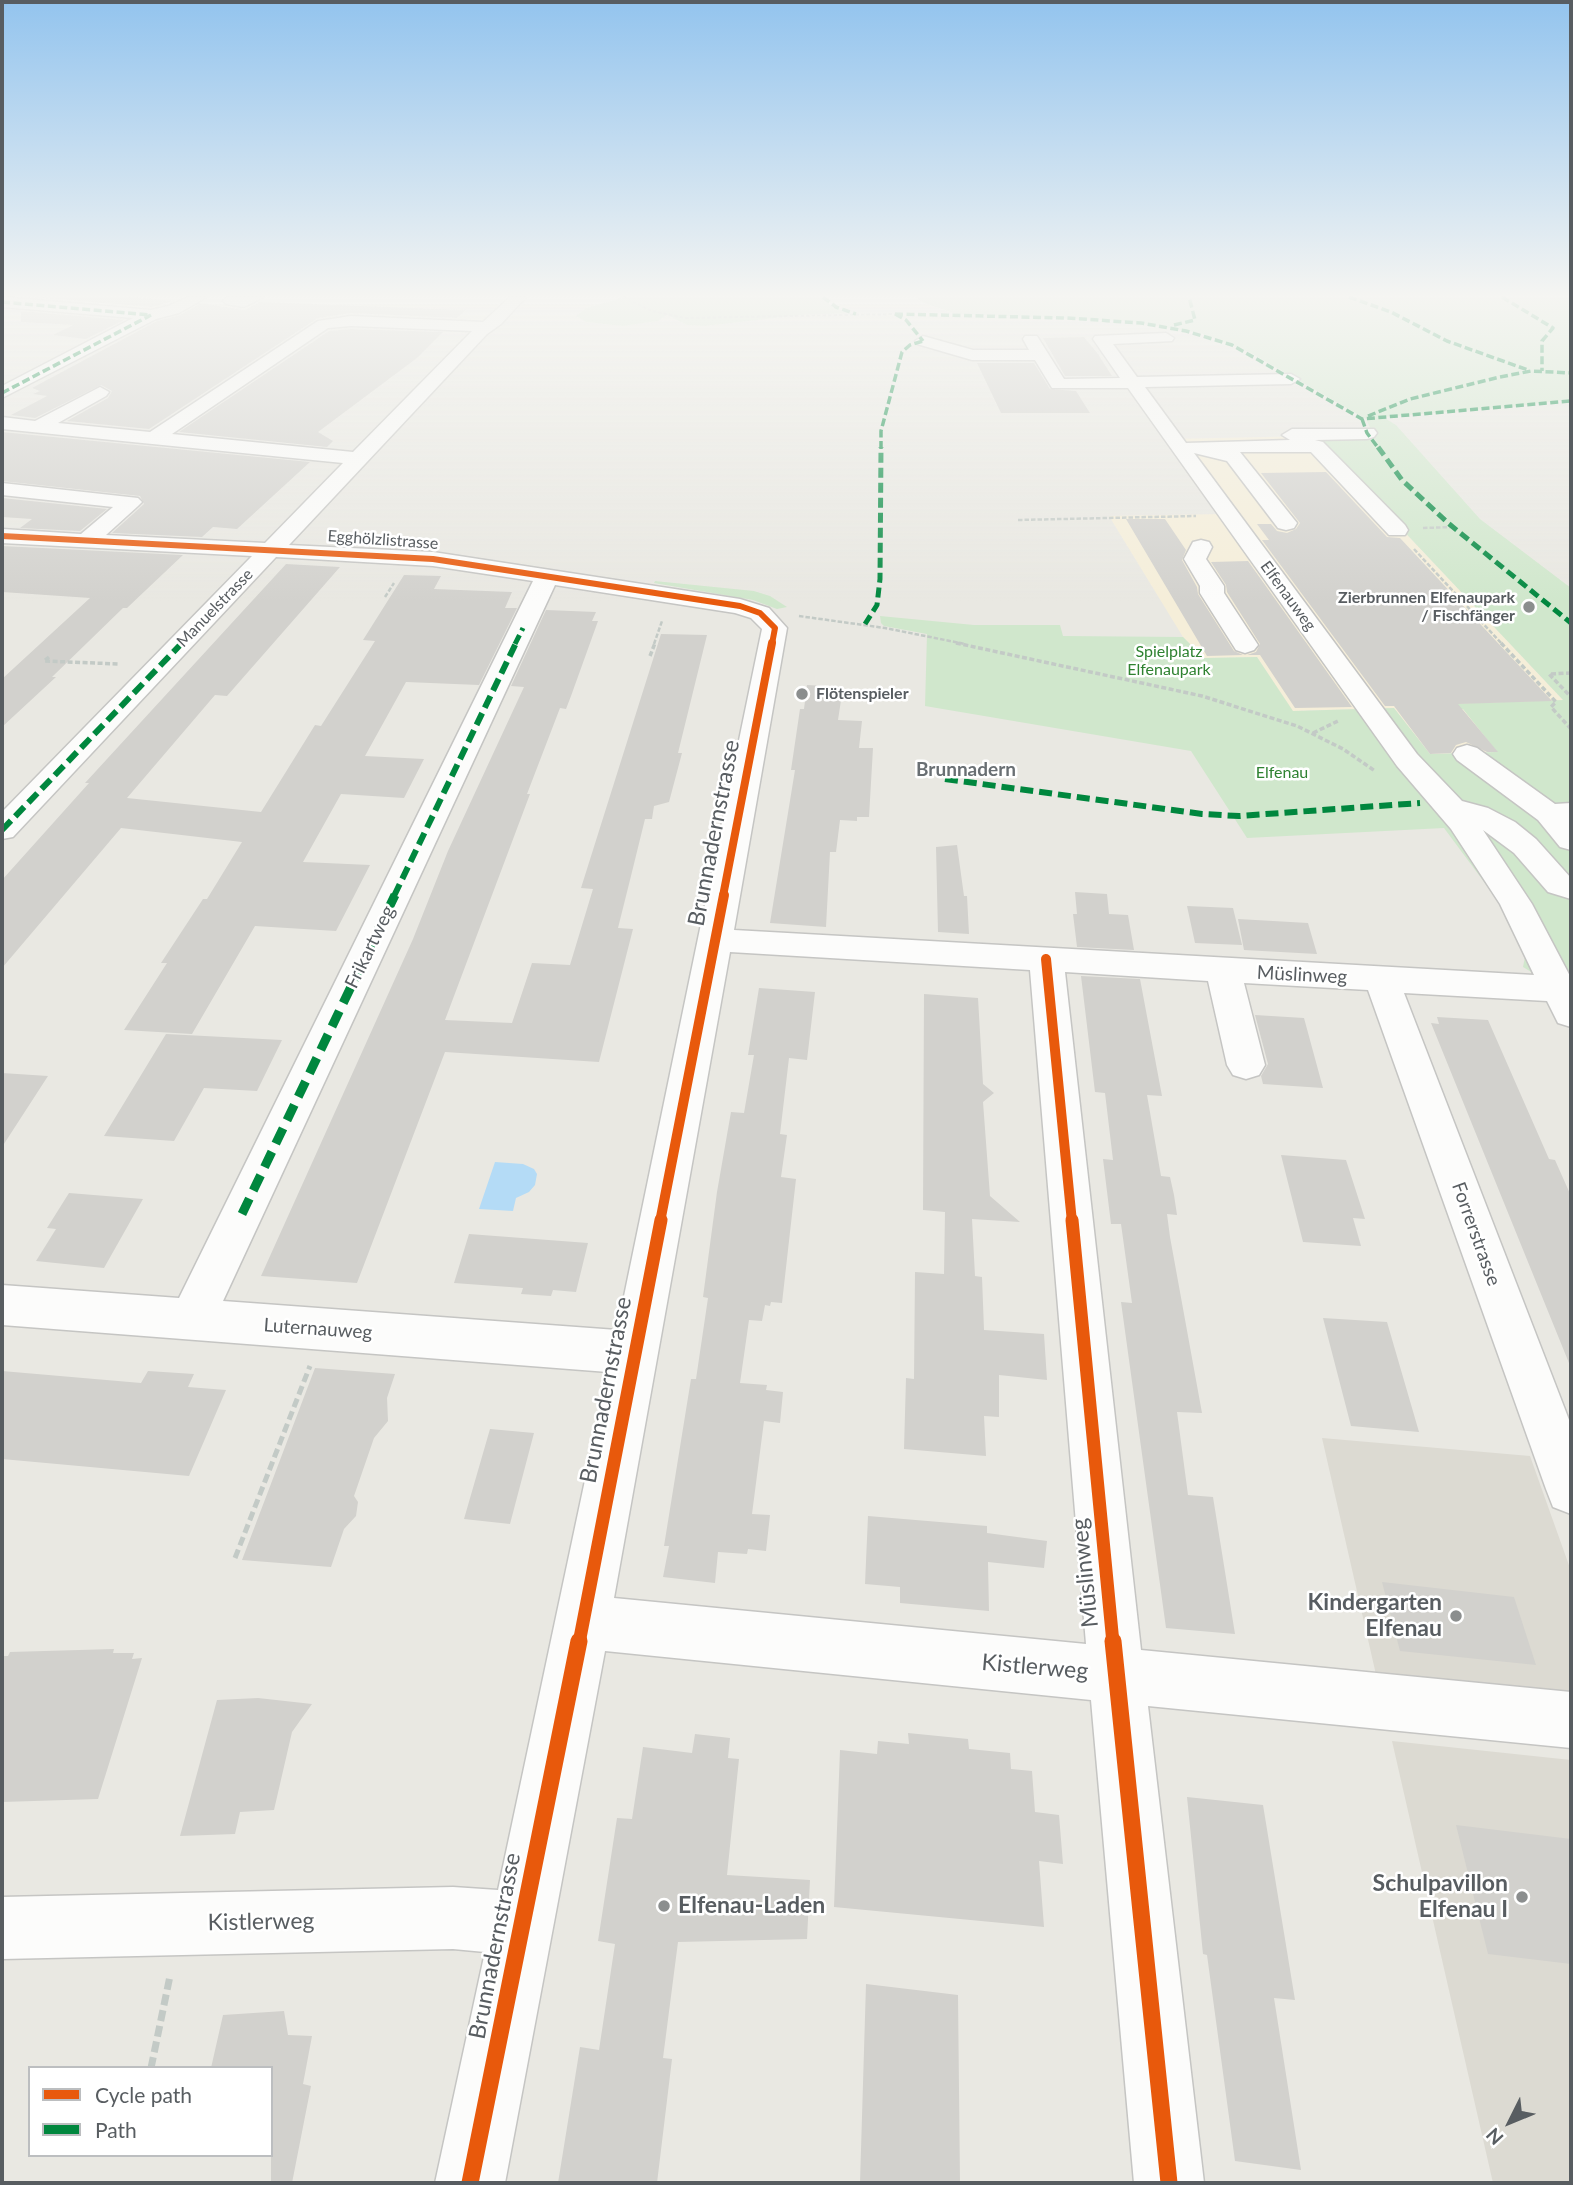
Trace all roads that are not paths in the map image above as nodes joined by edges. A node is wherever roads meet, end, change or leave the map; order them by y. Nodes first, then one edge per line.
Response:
1 (87, 399) edge
2 (212, 399) edge
3 (417, 399) edge
4 (1145, 399) edge
5 (2, 423) edge
6 (37, 427) junction
7 (1367, 433) dead end
8 (153, 438) junction
9 (1181, 444) junction
10 (359, 459) junction
11 (2, 489) edge
12 (1286, 523) dead end
13 (1407, 529) road end
14 (6, 540) edge
15 (86, 541) junction
16 (1251, 545) junction
17 (273, 550) junction
18 (548, 575) junction
19 (757, 611) joint
20 (1245, 645) dead end
21 (1467, 754) dead end
22 (1452, 808) junction
23 (1560, 813) edge
24 (2, 830) edge
25 (1571, 840) edge
26 (1571, 889) edge
27 (714, 940) junction
28 (1046, 959) junction
29 (1223, 970) junction
30 (1381, 979) junction
31 (1567, 998) edge
32 (1246, 1065) dead end
33 (2, 1305) edge
34 (192, 1320) junction
35 (635, 1353) junction
36 (1571, 1489) edge
37 (583, 1622) junction
38 (1116, 1674) junction
39 (1571, 1720) edge
40 (521, 1923) junction
41 (2, 1928) edge
42 (470, 2183) edge
43 (1169, 2183) edge

1 - 6 street
2 - 8 street
3 - 10 street, Manuelstrasse
4 - 9 street, Elfenauweg
5 - 6 street
6 - 8 street
7 - 9 street
8 - 10 street
9 - 12 street
9 - 13 street
9 - 16 street, Elfenauweg
10 - 17 street, Manuelstrasse
11 - 15 street
14 - 15 street, Egghölzlistrasse
15 - 17 street, Egghölzlistrasse
16 - 20 street
16 - 22 street, Elfenauweg
17 - 18 street, Egghölzlistrasse
17 - 24 street, Manuelstrasse
18 - 19 street, Egghölzlistrasse
18 - 34 street, Frikartweg
19 - 27 street, Brunnadernstrasse
21 - 23 street
22 - 26 street
22 - 31 street, Elfenauweg
23 - 25 street
27 - 28 street, Müslinweg
27 - 35 street, Brunnadernstrasse
28 - 29 street, Müslinweg
28 - 38 street, Müslinweg
29 - 30 street, Müslinweg
29 - 32 street
30 - 31 street, Müslinweg
30 - 36 street, Forrerstrasse
33 - 34 street, Luternauweg
34 - 35 street, Luternauweg
35 - 37 street, Brunnadernstrasse
37 - 38 street, Kistlerweg
37 - 40 street, Brunnadernstrasse
38 - 39 street, Kistlerweg
38 - 43 street, Müslinweg
40 - 41 street, Kistlerweg
40 - 42 street, Brunnadernstrasse

